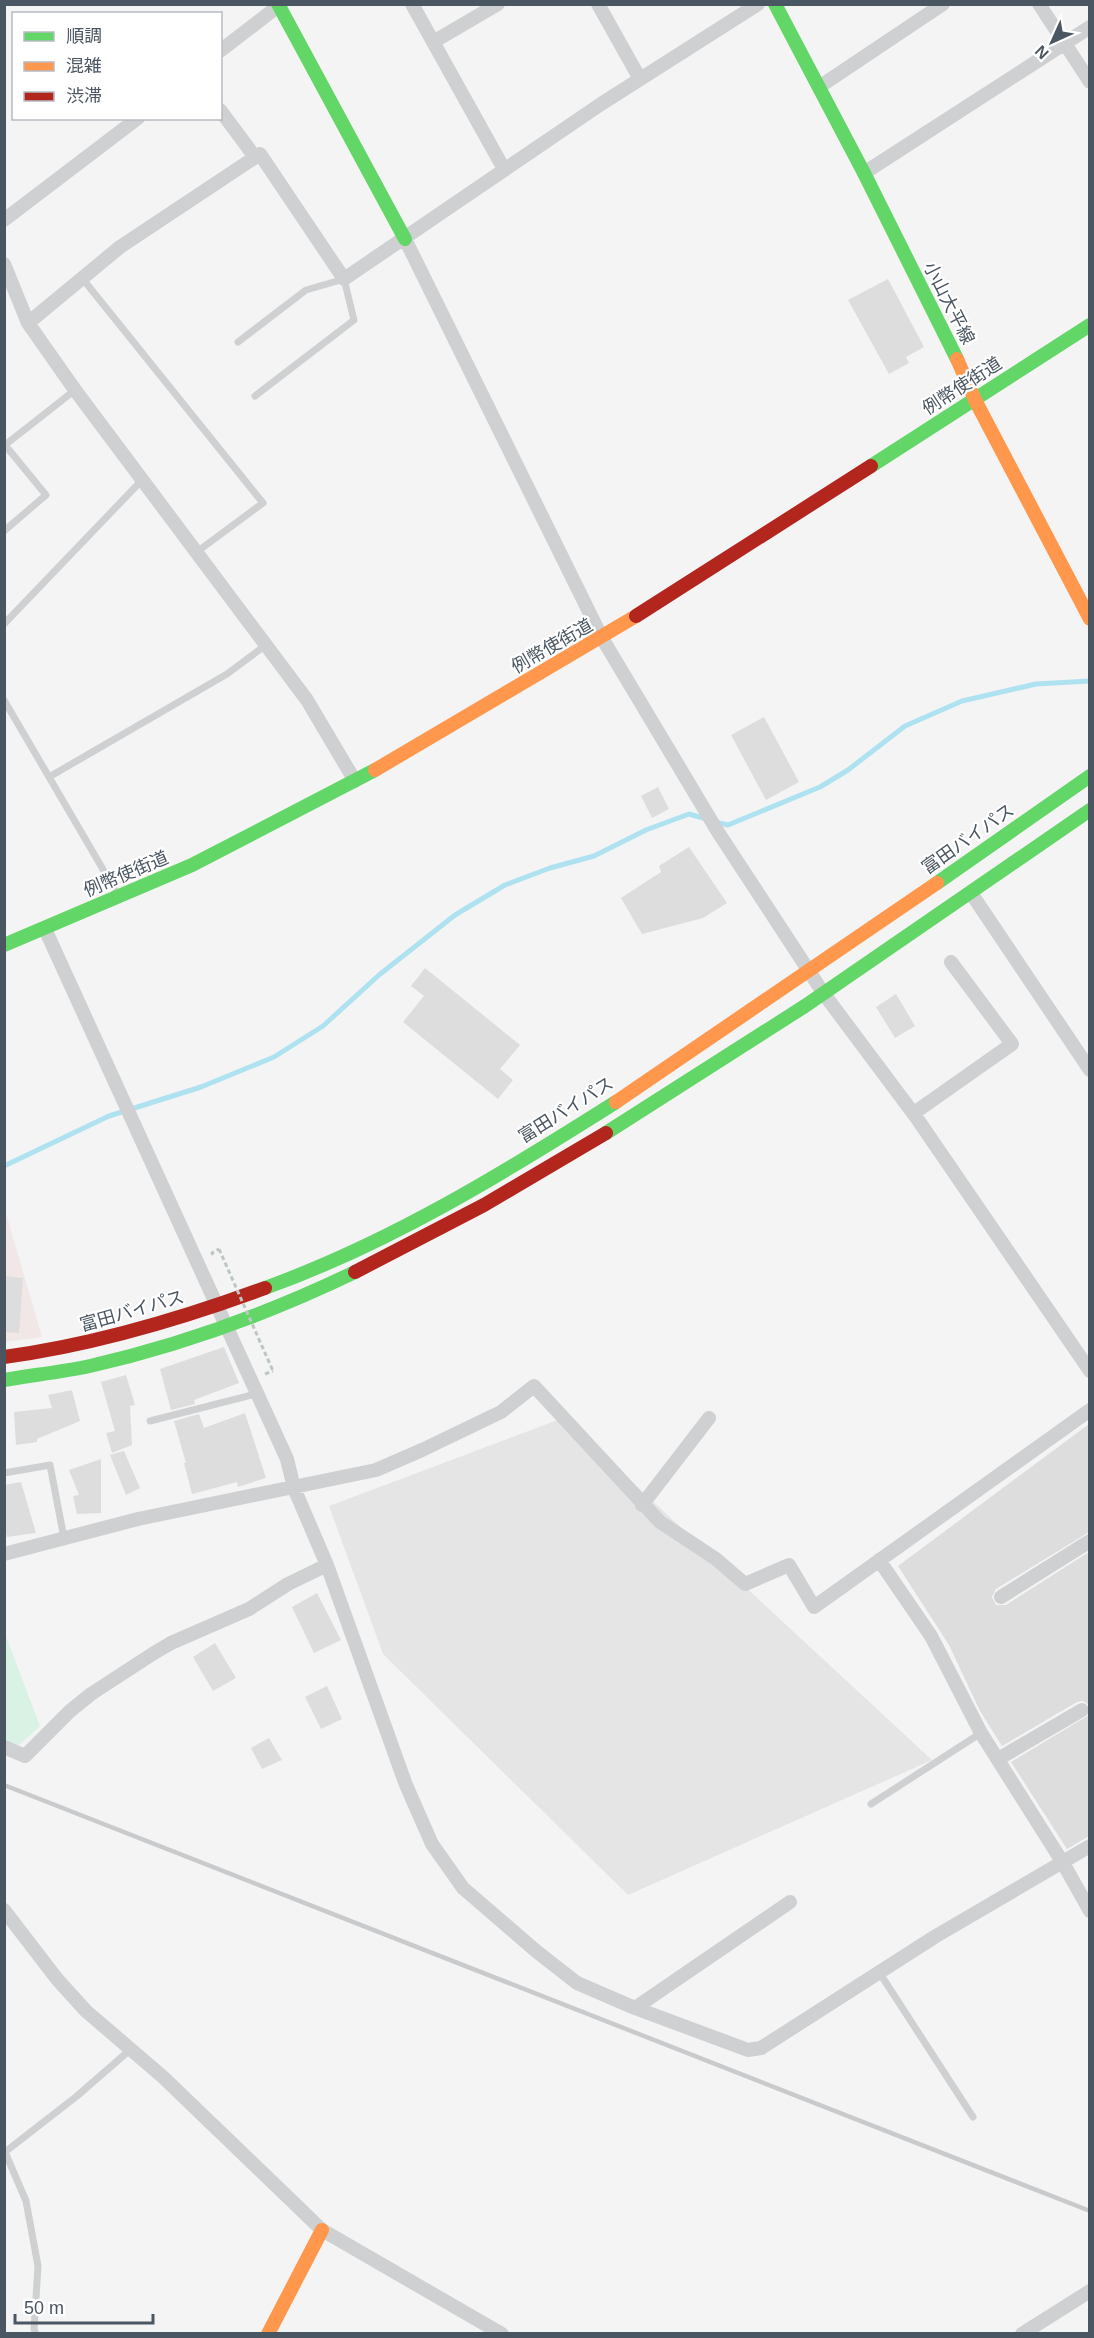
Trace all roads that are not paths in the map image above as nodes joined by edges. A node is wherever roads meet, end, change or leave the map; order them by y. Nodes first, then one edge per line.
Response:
1 (412, 4) edge
2 (498, 4) edge
3 (598, 4) edge
4 (758, 4) edge
5 (775, 4) edge
6 (943, 4) edge
7 (1039, 4) edge
8 (279, 5) edge
9 (1089, 27) edge
10 (433, 42) junction
11 (1066, 43) junction
12 (222, 49) edge
13 (640, 79) junction
14 (1089, 82) edge
15 (819, 87) junction
16 (222, 113) edge
17 (135, 120) edge
18 (255, 157) junction
19 (504, 169) junction
20 (864, 173) junction
21 (4, 220) edge
22 (405, 239) junction
23 (4, 264) edge
24 (82, 278) junction
25 (345, 279) junction
26 (28, 323) junction
27 (1089, 325) edge
28 (238, 342) dead end
29 (75, 390) junction
30 (255, 396) dead end
31 (975, 400) junction
32 (143, 479) junction
33 (4, 531) edge
34 (198, 551) junction
35 (1089, 619) edge
36 (4, 624) edge
37 (602, 638) junction
38 (267, 644) junction
39 (4, 700) edge
40 (1089, 776) edge
41 (49, 777) junction
42 (356, 781) junction
43 (1089, 810) edge
44 (971, 893) junction
45 (119, 897) junction
46 (45, 929) junction
47 (4, 945) edge
48 (951, 962) dead end
49 (808, 971) junction
50 (824, 994) junction
51 (1089, 1070) edge
52 (914, 1113) junction
53 (215, 1305) junction
54 (226, 1328) junction
55 (4, 1357) edge
56 (1089, 1371) edge
57 (4, 1380) edge
58 (256, 1394) junction
59 (1089, 1410) edge
60 (709, 1418) dead end
61 (150, 1421) dead end
62 (4, 1473) edge
63 (294, 1488) junction
64 (642, 1505) junction
65 (64, 1538) junction
66 (1089, 1541) edge
67 (4, 1554) edge
68 (879, 1560) junction
69 (327, 1564) junction
70 (1001, 1597) dead end
71 (1082, 1710) dead end
72 (981, 1733) junction
73 (4, 1747) edge
74 (998, 1760) junction
75 (871, 1804) dead end
76 (1089, 1846) edge
77 (1063, 1863) junction
78 (790, 1902) dead end
79 (4, 1910) edge
80 (1089, 1911) edge
81 (879, 1972) junction
82 (635, 2008) junction
83 (131, 2049) junction
84 (973, 2117) dead end
85 (322, 2230) junction
86 (1089, 2291) edge
87 (500, 2333) edge
88 (36, 2334) edge
89 (268, 2334) edge
90 (1022, 2334) edge

1 - 10 street
2 - 10 street
3 - 13 street
4 - 13 street
5 - 15 main road, 小山大平線
6 - 15 street
7 - 11 street
8 - 12 street
8 - 22 main road
9 - 11 street
10 - 19 street
11 - 14 street
11 - 20 street
13 - 19 street
15 - 20 main road, 小山大平線
16 - 18 street
17 - 21 street
18 - 24 street
18 - 25 street
19 - 22 street
20 - 31 main road, 小山大平線
22 - 25 street
22 - 37 street
23 - 26 street
24 - 26 street
24 - 34 lane
25 - 28 lane
25 - 30 lane
26 - 29 street
27 - 31 main road, 例幣使街道
29 - 32 street
29 - 33 lane
31 - 35 main road, 小山大平線
31 - 37 main road, 例幣使街道
32 - 34 street
32 - 36 lane
34 - 38 street
37 - 42 main road, 例幣使街道
37 - 49 street
38 - 41 lane
38 - 42 street
39 - 41 lane
40 - 49 main road, 富田バイパス
41 - 45 lane
42 - 45 main road, 例幣使街道
43 - 44 main road
44 - 50 main road
44 - 51 street
45 - 46 main road, 例幣使街道
46 - 47 main road, 例幣使街道
46 - 53 street
48 - 52 street
49 - 50 street
49 - 53 main road, 富田バイパス
50 - 52 street
50 - 54 main road
52 - 56 street
53 - 54 street
53 - 55 main road, 富田バイパス
54 - 57 main road
54 - 58 street
58 - 61 lane
58 - 63 street
59 - 68 street
60 - 64 street
62 - 65 lane
63 - 64 street
63 - 65 street
63 - 69 street
64 - 68 street
65 - 67 street
66 - 70 street
68 - 72 street
69 - 73 street
69 - 82 street
71 - 74 street
72 - 74 street
72 - 75 lane
74 - 77 street
76 - 77 street
77 - 80 street
77 - 81 street
78 - 82 street
79 - 83 street
81 - 82 street
81 - 84 lane
83 - 85 street
83 - 88 lane
85 - 87 street
85 - 89 main road
86 - 90 street

